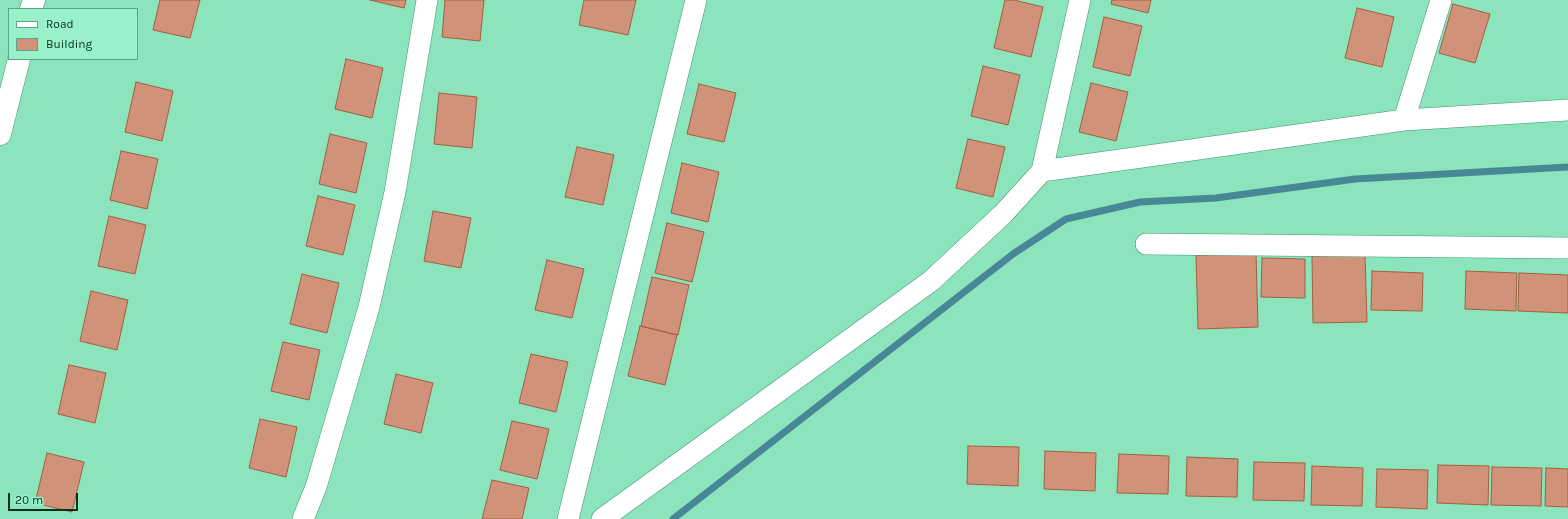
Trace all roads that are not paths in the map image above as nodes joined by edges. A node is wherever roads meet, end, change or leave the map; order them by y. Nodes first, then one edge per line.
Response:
1 (427, 0) edge
2 (696, 0) edge
3 (1080, 0) edge
4 (1441, 0) edge
5 (19, 60) edge
6 (1568, 110) edge
7 (1404, 120) junction
8 (0, 134) edge
9 (1042, 171) junction
10 (1146, 244) dead end
11 (1568, 248) edge
12 (303, 519) edge
13 (568, 519) edge
14 (602, 519) edge

1 - 12 street
2 - 13 street
3 - 9 street
4 - 7 street
5 - 8 street
6 - 7 street
7 - 9 street
9 - 14 street
10 - 11 street

